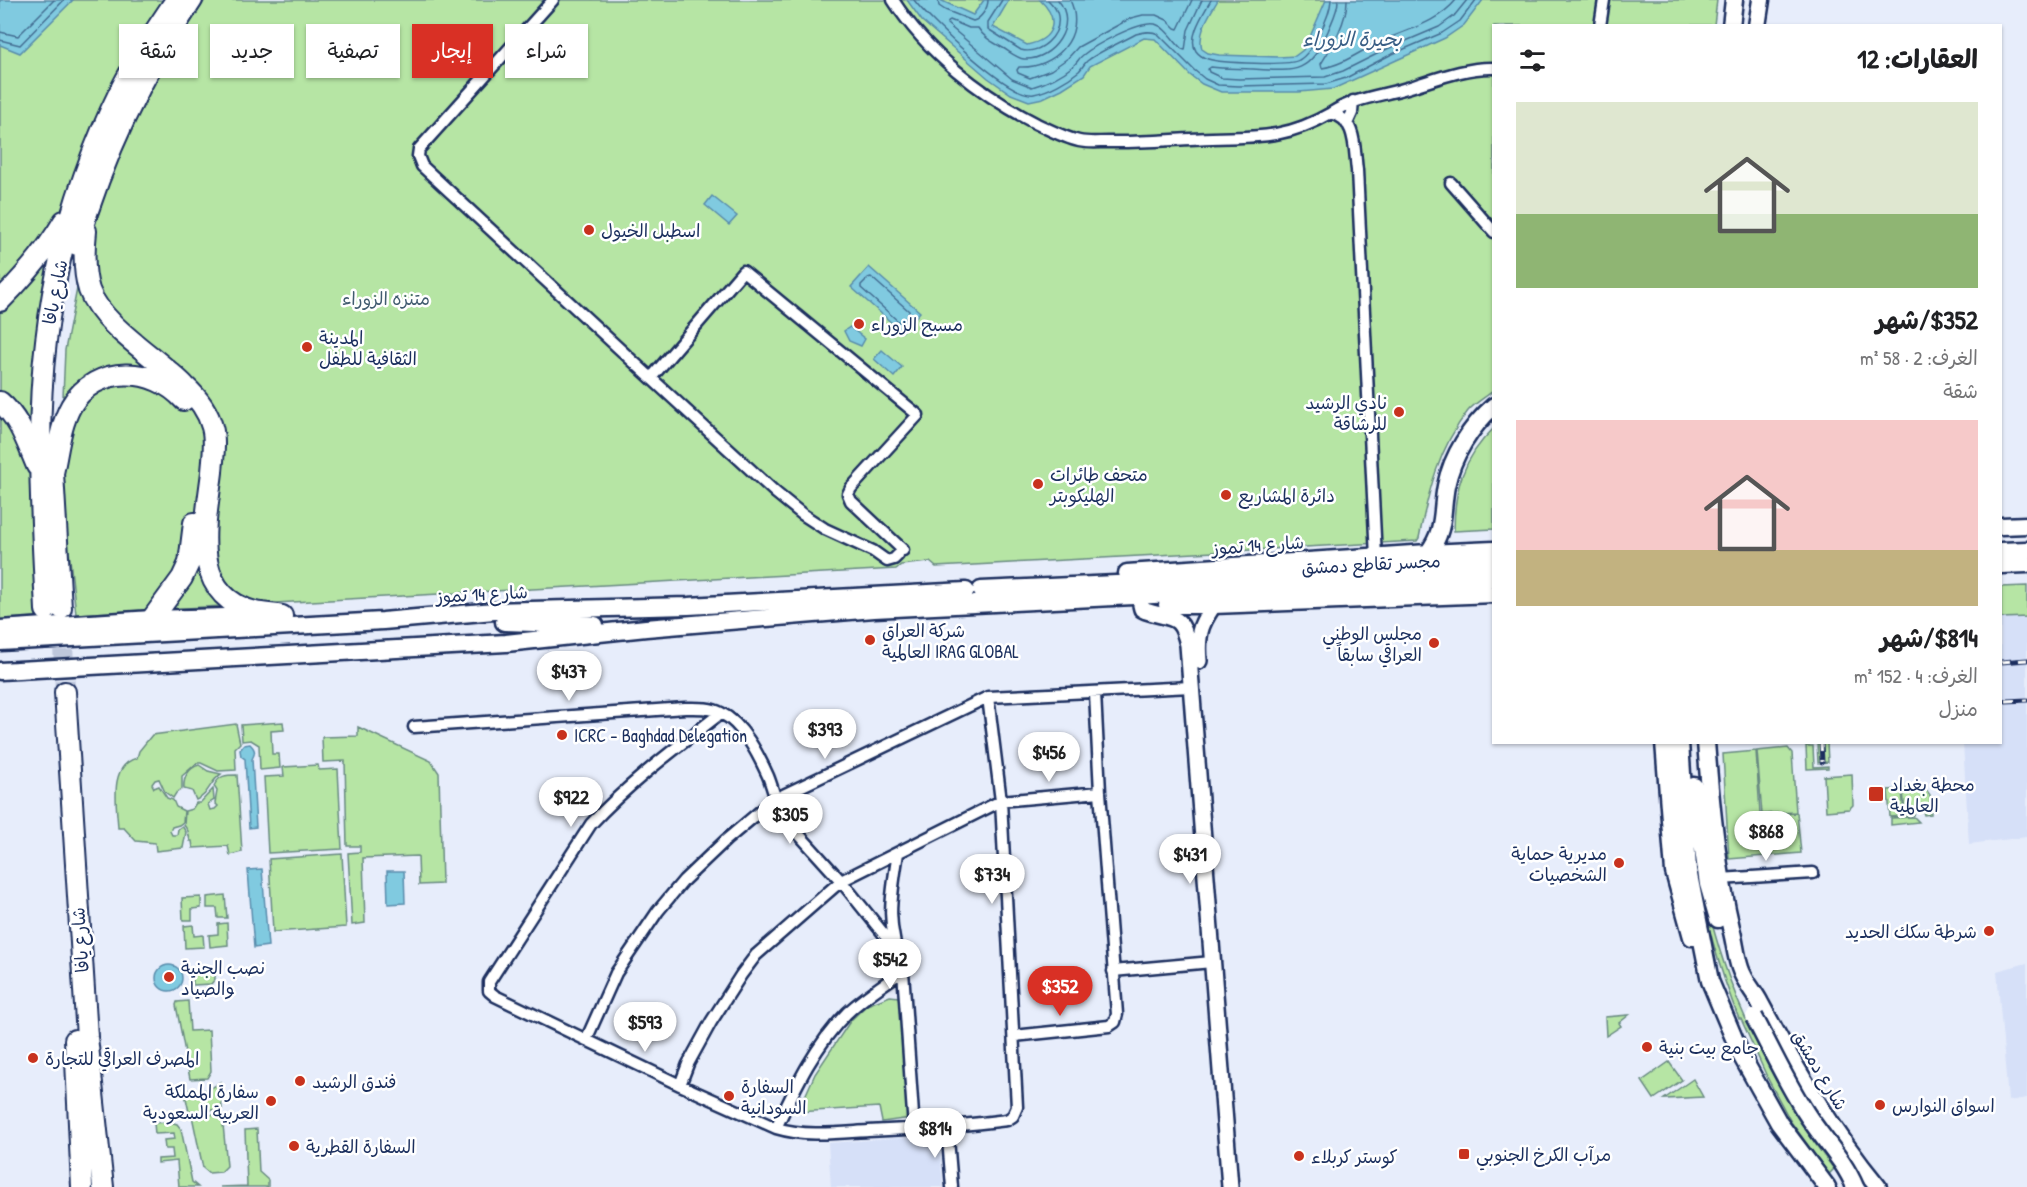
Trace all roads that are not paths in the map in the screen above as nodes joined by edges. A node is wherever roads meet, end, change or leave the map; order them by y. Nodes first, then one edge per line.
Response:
1 (176, 0) edge
2 (192, 0) edge
3 (553, 0) edge
4 (893, 0) edge
5 (1604, 0) edge
6 (1761, 0) edge
7 (1733, 3) edge
8 (1599, 24) edge
9 (1731, 24) edge
10 (1736, 24) edge
11 (1757, 24) edge
12 (1492, 68) edge
13 (1353, 101) junction
14 (1331, 113) junction
15 (1349, 126) junction
16 (1451, 183) dead end
17 (81, 205) junction
18 (1492, 230) edge
19 (0, 301) edge
20 (651, 378) junction
21 (0, 402) edge
22 (1492, 408) edge
23 (47, 474) junction
24 (2027, 525) edge
25 (2002, 526) edge
26 (2027, 535) edge
27 (2002, 536) edge
28 (1492, 550) edge
29 (2027, 550) edge
30 (2002, 551) edge
31 (1428, 553) junction
32 (1376, 557) junction
33 (1492, 564) edge
34 (2002, 564) edge
35 (2027, 564) edge
36 (1492, 578) edge
37 (1251, 584) junction
38 (1134, 589) junction
39 (1027, 594) junction
40 (1492, 594) edge
41 (1218, 598) junction
42 (874, 602) junction
43 (54, 609) tunnel mouth
44 (494, 611) junction
45 (282, 616) junction
46 (152, 619) junction
47 (646, 628) junction
48 (0, 629) edge
49 (0, 642) edge
50 (0, 653) edge
51 (0, 661) edge
52 (0, 671) edge
53 (1191, 687) junction
54 (1095, 693) junction
55 (988, 697) junction
56 (721, 713) junction
57 (414, 727) dead end
58 (1664, 744) edge
59 (1680, 744) edge
60 (1691, 744) edge
61 (1706, 744) edge
62 (1100, 792) junction
63 (775, 799) junction
64 (1001, 801) junction
65 (898, 853) junction
66 (1813, 873) dead end
67 (1720, 879) junction
68 (841, 881) junction
69 (895, 948) junction
70 (1212, 962) junction
71 (903, 971) junction
72 (1113, 971) junction
73 (1742, 973) junction
74 (1710, 981) junction
75 (1014, 1036) junction
76 (586, 1040) junction
77 (680, 1085) junction
78 (947, 1127) junction
79 (776, 1128) junction
80 (914, 1129) junction
81 (1850, 1179) edge
82 (82, 1187) edge
83 (103, 1187) edge
84 (952, 1187) edge
85 (1230, 1187) edge
86 (1240, 1187) edge
87 (1827, 1187) edge
88 (1878, 1187) edge

1 - 17 highway, شارع يافا
2 - 17 highway, شارع يافا
3 - 20 street
4 - 14 street
5 - 8 street
6 - 11 main road
7 - 9 main road
7 - 10 main road
12 - 13 street
13 - 14 street
13 - 15 street
14 - 15 street
15 - 32 street
16 - 18 street
17 - 19 highway
17 - 23 highway, شارع يافا
17 - 45 highway
20 - 20 street
21 - 23 highway
22 - 31 main road
23 - 43 highway, شارع يافا
23 - 46 highway
24 - 25 main road
26 - 27 main road
28 - 31 main road, شارع 14 تموز
29 - 30 main road
31 - 32 main road, شارع 14 تموز
32 - 38 main road, شارع 14 تموز
33 - 37 main road, مجسر تقاطع دمشق
34 - 35 main road
36 - 37 main road, مجسر تقاطع دمشق
37 - 38 main road, شارع 14 تموز
37 - 41 main road, شارع 14 تموز
38 - 39 main road, شارع 14 تموز
38 - 39 main road, شارع 14 تموز
38 - 41 main road, شارع 14 تموز
38 - 53 street
39 - 42 main road, شارع 14 تموز
39 - 42 main road, شارع 14 تموز
40 - 41 main road, شارع 14 تموز
41 - 86 street
42 - 44 main road, شارع 14 تموز
42 - 47 main road, شارع 14 تموز
44 - 45 main road
44 - 49 main road, شارع 14 تموز
45 - 46 main road
46 - 48 main road
47 - 50 main road, شارع 14 تموز
47 - 51 main road
47 - 52 main road, شارع 14 تموز
53 - 54 street
53 - 70 street
54 - 55 street
54 - 62 street
55 - 63 street
55 - 64 street
56 - 57 street
56 - 63 street
56 - 76 street
58 - 74 main road
59 - 74 main road
60 - 73 main road, شارع دمشق
61 - 67 main road, شارع دمشق
62 - 64 street
62 - 72 street
63 - 68 street
63 - 76 street
64 - 65 street
64 - 75 street
65 - 68 street
65 - 69 street
66 - 67 street
67 - 73 main road, شارع دمشق
68 - 69 street
68 - 77 street
69 - 71 street
70 - 72 street
70 - 85 street
71 - 79 street
71 - 80 street
72 - 75 street
73 - 81 main road, شارع دمشق
73 - 81 main road, bridge
74 - 87 main road
75 - 78 street
76 - 77 street
77 - 79 street
78 - 80 street
78 - 84 street
79 - 80 street
81 - 88 main road, شارع دمشق
82 - 83 highway, شارع يافا

